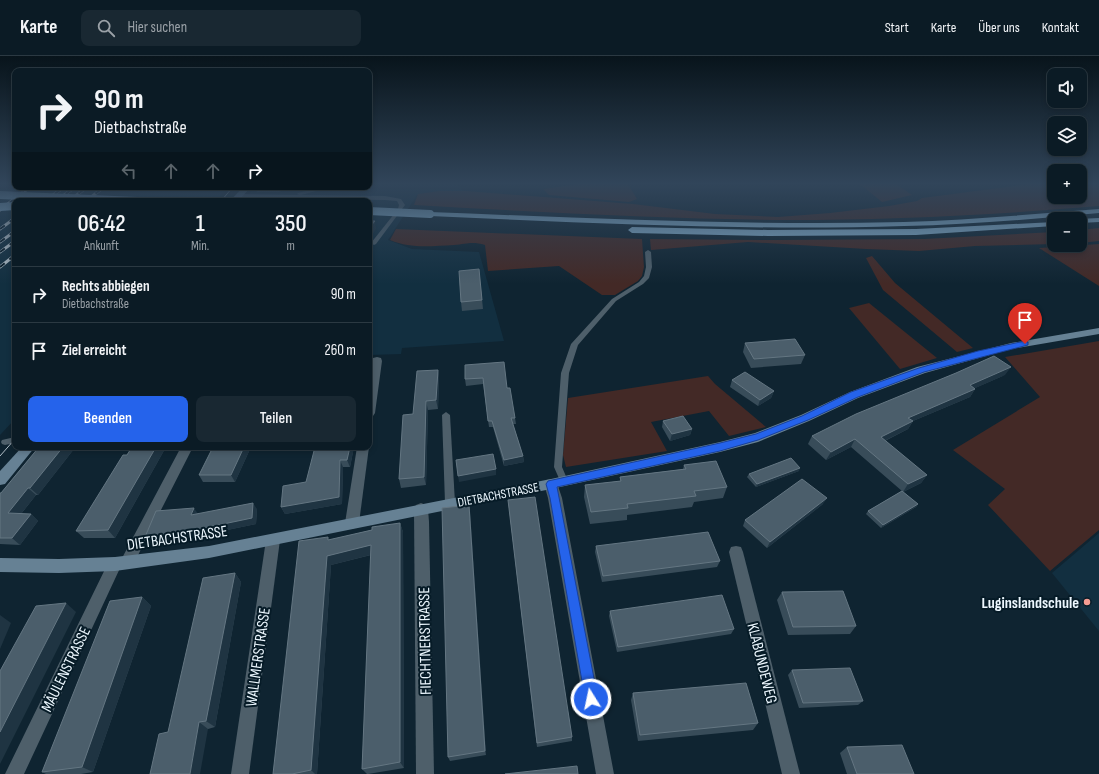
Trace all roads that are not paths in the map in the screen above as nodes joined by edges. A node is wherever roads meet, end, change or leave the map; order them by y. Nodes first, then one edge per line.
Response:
1 (393, 218) edge
2 (424, 218) edge
3 (428, 218) junction
4 (1018, 218) edge
5 (372, 219) edge
6 (1099, 220) edge
7 (1087, 221) edge
8 (1047, 224) edge
9 (374, 243) dead end
10 (648, 252) dead end
11 (1099, 331) edge
12 (378, 361) dead end
13 (372, 396) edge
14 (446, 415) dead end
15 (12, 441) edge
16 (5, 442) dead end
17 (26, 450) edge
18 (185, 450) edge
19 (364, 450) edge
20 (0, 480) edge
21 (558, 483) junction
22 (450, 503) junction
23 (421, 509) junction
24 (352, 522) junction
25 (273, 540) junction
26 (736, 552) dead end
27 (121, 563) junction
28 (0, 565) edge
29 (14, 774) edge
30 (240, 774) edge
31 (425, 774) edge
32 (605, 774) edge
33 (790, 774) edge

1 - 9 lane
2 - 3 highway, bridge
3 - 4 highway
3 - 5 highway
3 - 8 highway
6 - 7 highway
10 - 21 lane
11 - 21 main road, DIETBACHSTRASSE
12 - 13 street
14 - 22 lane, DIETBACHSTRASSE
15 - 16 lane
17 - 20 main road
18 - 27 street, MÄULENSTRASSE
19 - 24 street
21 - 22 main road, DIETBACHSTRASSE
21 - 32 street
22 - 23 main road, DIETBACHSTRASSE
23 - 24 main road, DIETBACHSTRASSE
23 - 31 street, FIECHTNERSTRASSE
24 - 25 main road, DIETBACHSTRASSE
25 - 27 main road, DIETBACHSTRASSE
25 - 30 street, WALLMERSTRASSE
26 - 33 street, KLABUNDEWEG
27 - 28 main road, DIETBACHSTRASSE
27 - 29 street, MÄULENSTRASSE

